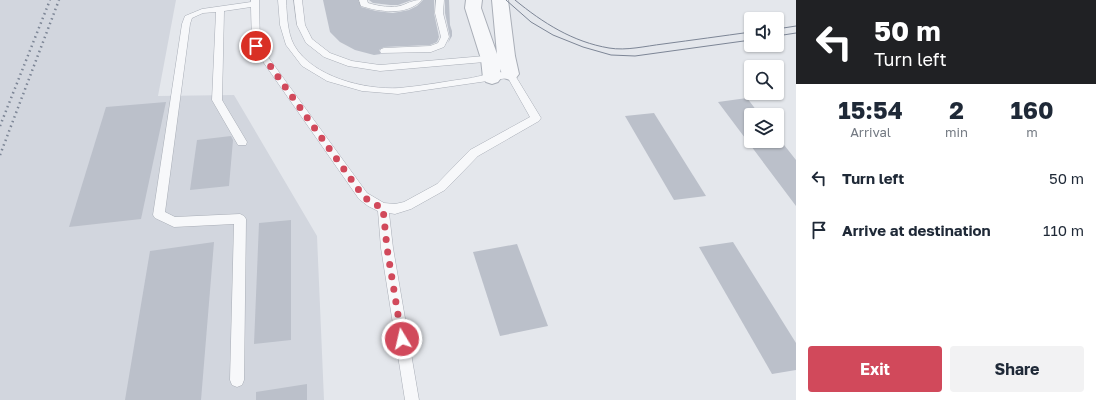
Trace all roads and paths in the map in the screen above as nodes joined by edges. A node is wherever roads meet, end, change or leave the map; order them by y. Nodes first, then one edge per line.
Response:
1 (282, 0) edge
2 (298, 0) edge
3 (363, 0) edge
4 (418, 0) edge
5 (440, 0) edge
6 (474, 0) edge
7 (500, 0) edge
8 (255, 2) edge
9 (220, 9) junction
10 (384, 51) dead end
11 (506, 56) junction
12 (490, 59) junction
13 (510, 74) junction
14 (492, 78) junction
15 (242, 142) dead end
16 (383, 208) junction
17 (237, 380) dead end
18 (412, 400) edge

1 - 14 lane
2 - 12 lane
3 - 4 lane
5 - 10 lane
6 - 12 street
7 - 11 street
8 - 9 lane
8 - 16 lane
9 - 15 lane
9 - 17 lane
11 - 12 lane
11 - 13 street
12 - 14 street
13 - 14 lane
13 - 16 lane
16 - 18 lane

